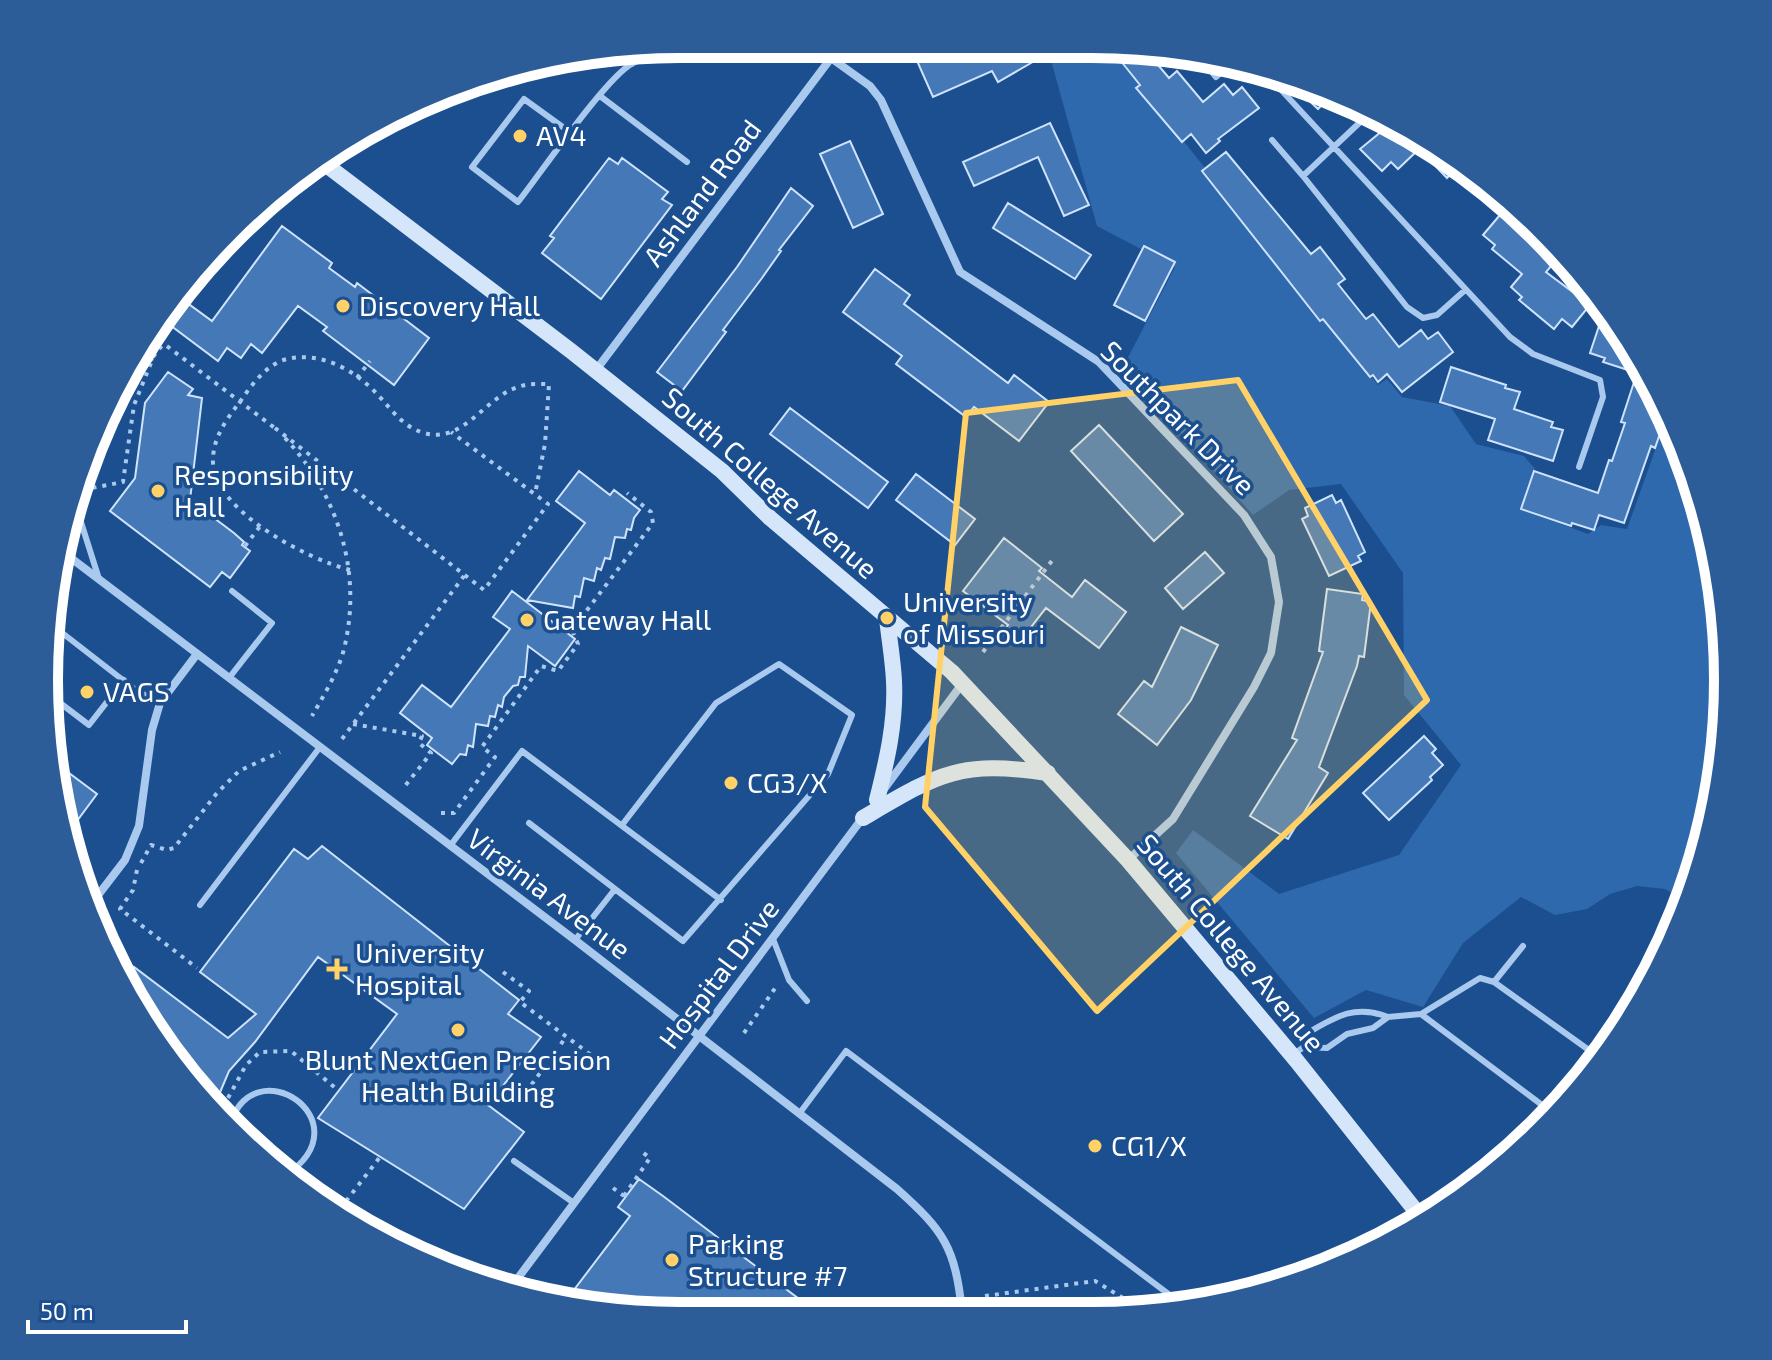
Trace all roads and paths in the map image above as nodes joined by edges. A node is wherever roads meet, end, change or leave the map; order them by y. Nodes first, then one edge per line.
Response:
1 (831, 58) joint
2 (650, 59) edge
3 (630, 60) edge
4 (632, 64) junction
5 (1277, 86) edge
6 (600, 96) junction
7 (1363, 120) edge
8 (571, 133) junction
9 (1272, 140) dead end
10 (1333, 149) junction
11 (687, 162) dead end
12 (329, 167) edge
13 (1303, 176) junction
14 (1464, 291) junction
15 (159, 340) edge
16 (164, 343) junction
17 (153, 358) junction
18 (370, 361) dead end
19 (142, 367) edge
20 (596, 370) junction
21 (357, 378) junction
22 (240, 401) junction
23 (275, 428) junction
24 (451, 432) junction
25 (1579, 467) dead end
26 (89, 487) edge
27 (627, 493) dead end
28 (535, 494) junction
29 (79, 518) edge
30 (261, 525) junction
31 (245, 546) dead end
32 (70, 558) edge
33 (1054, 558) dead end
34 (350, 570) junction
35 (464, 576) junction
36 (99, 579) junction
37 (232, 591) dead end
38 (887, 618) junction
39 (60, 631) edge
40 (983, 652) dead end
41 (197, 654) junction
42 (229, 678) junction
43 (124, 680) junction
44 (963, 684) junction
45 (59, 702) edge
46 (160, 703) junction
47 (312, 716) dead end
48 (353, 724) junction
49 (342, 739) dead end
50 (320, 747) junction
51 (280, 752) dead end
52 (1048, 773) junction
53 (405, 786) dead end
54 (877, 800) junction
55 (441, 813) dead end
56 (863, 818) junction
57 (529, 823) dead end
58 (622, 825) junction
59 (450, 846) junction
60 (1128, 860) junction
61 (615, 889) junction
62 (97, 896) edge
63 (721, 900) junction
64 (200, 905) dead end
65 (773, 939) junction
66 (575, 940) junction
67 (1523, 946) dead end
68 (197, 968) dead end
69 (503, 972) dead end
70 (786, 974) junction
71 (1494, 982) junction
72 (807, 1001) dead end
73 (1421, 1014) junction
74 (1388, 1017) junction
75 (744, 1033) dead end
76 (566, 1037) junction
77 (700, 1037) junction
78 (1298, 1051) junction
79 (1591, 1051) edge
80 (603, 1064) dead end
81 (339, 1091) dead end
82 (504, 1091) dead end
83 (227, 1100) dead end
84 (1544, 1107) edge
85 (799, 1114) junction
86 (235, 1115) edge
87 (641, 1151) dead end
88 (380, 1157) dead end
89 (514, 1161) dead end
90 (294, 1168) edge
91 (613, 1188) dead end
92 (344, 1203) edge
93 (574, 1203) junction
94 (1416, 1211) edge
95 (516, 1280) edge
96 (985, 1296) dead end
97 (1172, 1297) edge
98 (1123, 1298) dead end
99 (961, 1302) edge

1 - 20 street, Ashland Road
1 - 60 street, Southpark Drive
2 - 4 lane
3 - 4 lane
4 - 6 lane
5 - 10 lane
6 - 8 lane
6 - 11 lane
7 - 10 lane
8 - 8 lane
9 - 13 lane
10 - 13 lane
10 - 14 lane
12 - 20 main road, South College Avenue
13 - 14 lane
14 - 25 lane
15 - 16 path
16 - 17 path
16 - 22 path
17 - 19 path
17 - 26 path
18 - 21 path
20 - 38 main road, South College Avenue
21 - 22 path
21 - 24 path
22 - 23 path
22 - 30 path
23 - 34 path
23 - 35 path
24 - 28 path
24 - 28 path
27 - 55 path
28 - 35 path
29 - 36 lane
30 - 31 path
30 - 34 path
32 - 36 street, Virginia Avenue
33 - 40 path
34 - 47 path
35 - 48 path
36 - 41 street, Virginia Avenue
37 - 42 lane
38 - 44 main road, South College Avenue
38 - 54 main road
39 - 43 lane
41 - 42 street, Virginia Avenue
41 - 46 street
42 - 50 street, Virginia Avenue
43 - 45 lane
43 - 46 lane
44 - 52 main road, South College Avenue
44 - 54 street, Hospital Drive
46 - 62 street
48 - 49 path
48 - 53 path
50 - 59 street, Virginia Avenue
50 - 64 lane
51 - 68 path
52 - 56 main road
52 - 60 main road, South College Avenue
54 - 56 street, Hospital Drive
56 - 65 street, Hospital Drive
57 - 61 lane
58 - 59 lane
58 - 63 lane
58 - 63 lane
59 - 66 street, Virginia Avenue
60 - 78 main road, South College Avenue
61 - 63 lane
61 - 66 lane
65 - 70 lane
65 - 77 street, Hospital Drive
66 - 77 street, Virginia Avenue
67 - 71 lane
69 - 76 path
70 - 72 lane
70 - 75 path
71 - 73 lane
71 - 79 lane
73 - 74 lane
73 - 84 lane
74 - 78 lane
74 - 78 lane
76 - 80 path
76 - 82 path
77 - 85 street, Virginia Avenue
77 - 93 street, Hospital Drive
78 - 94 main road, South College Avenue
81 - 83 path
85 - 97 lane
85 - 99 street, Virginia Avenue
86 - 90 lane
87 - 91 path
88 - 92 path
89 - 93 lane
93 - 95 street, Hospital Drive
96 - 98 path

